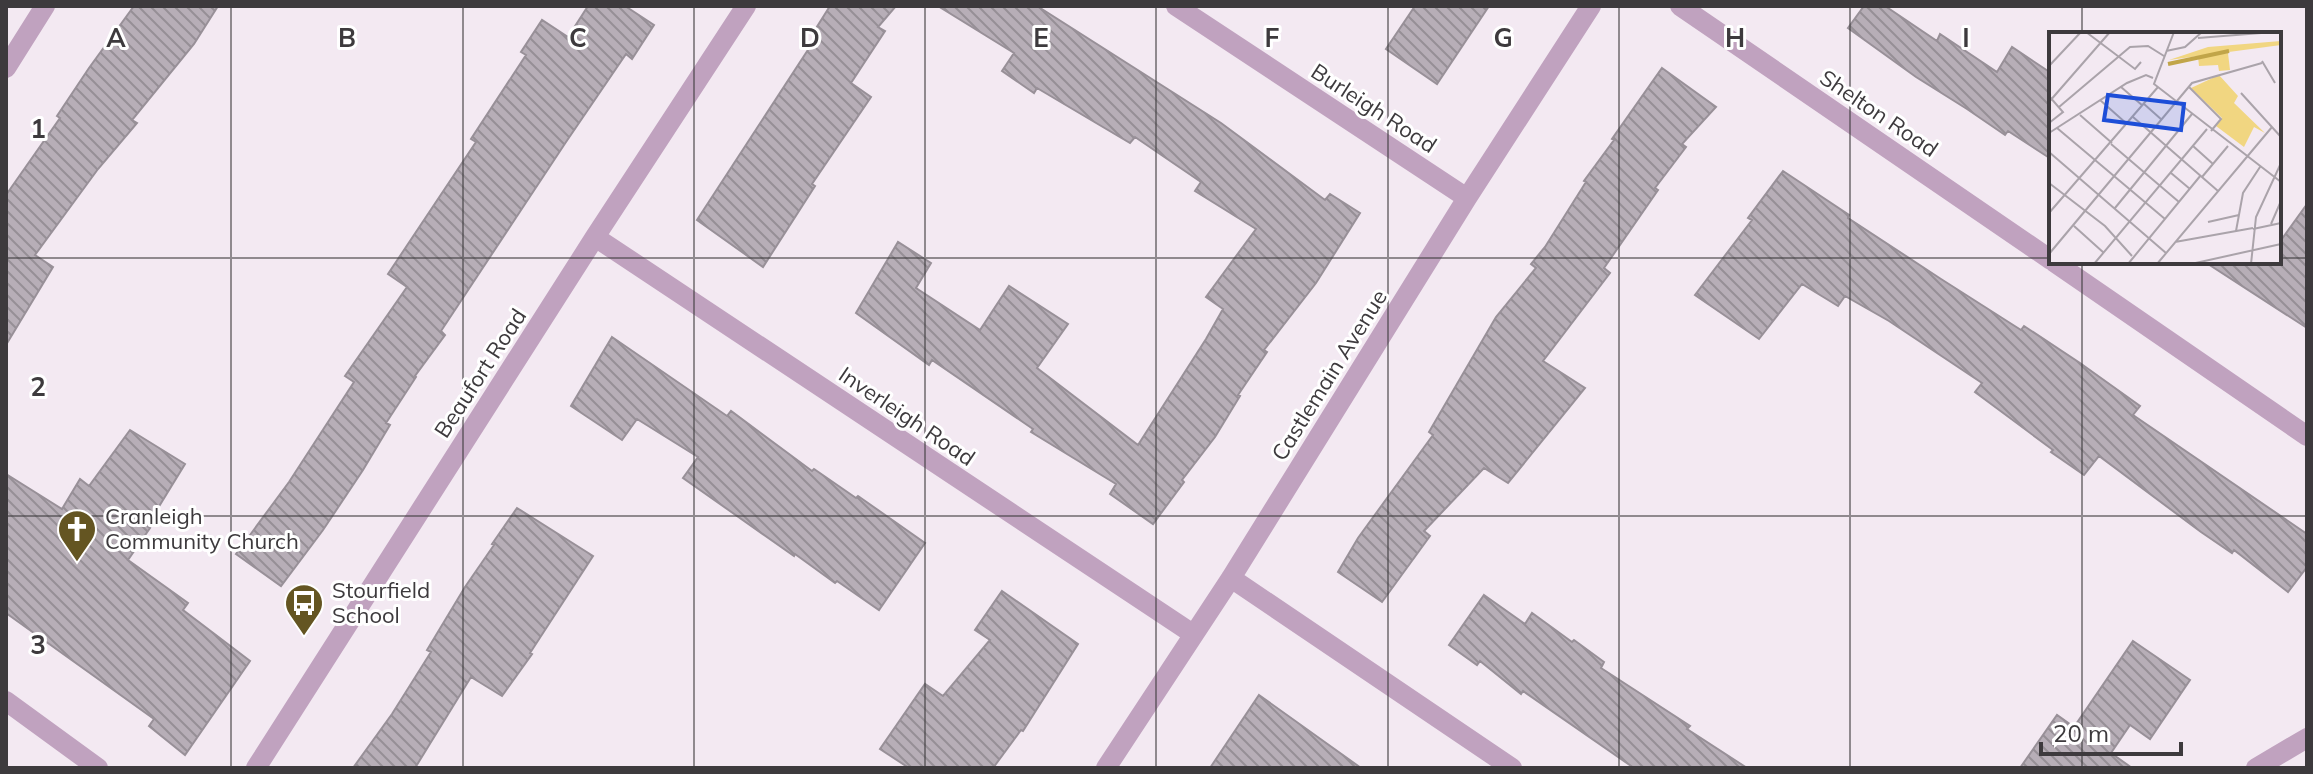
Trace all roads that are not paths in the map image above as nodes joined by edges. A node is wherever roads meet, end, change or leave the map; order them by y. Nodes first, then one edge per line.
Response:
1 (45, 6) edge
2 (746, 6) edge
3 (1176, 6) edge
4 (1591, 6) edge
5 (1680, 6) edge
6 (6, 68) edge
7 (1467, 198) junction
8 (595, 237) junction
9 (2049, 259) edge
10 (2056, 264) edge
11 (2307, 436) edge
12 (1231, 578) junction
13 (1193, 634) junction
14 (6, 701) edge
15 (2307, 738) edge
16 (98, 768) edge
17 (256, 768) edge
18 (1106, 768) edge
19 (1512, 768) edge
20 (2256, 768) edge

1 - 6 street
2 - 8 street, Beaufort Road
3 - 7 street, Burleigh Road
4 - 7 street, Castlemain Avenue
5 - 9 street, Shelton Road
7 - 12 street, Castlemain Avenue
8 - 13 street, Inverleigh Road
8 - 17 street, Beaufort Road
10 - 11 street, Shelton Road
12 - 13 street, Castlemain Avenue
12 - 19 street
13 - 18 street, Castlemain Avenue
14 - 16 street
15 - 20 street

